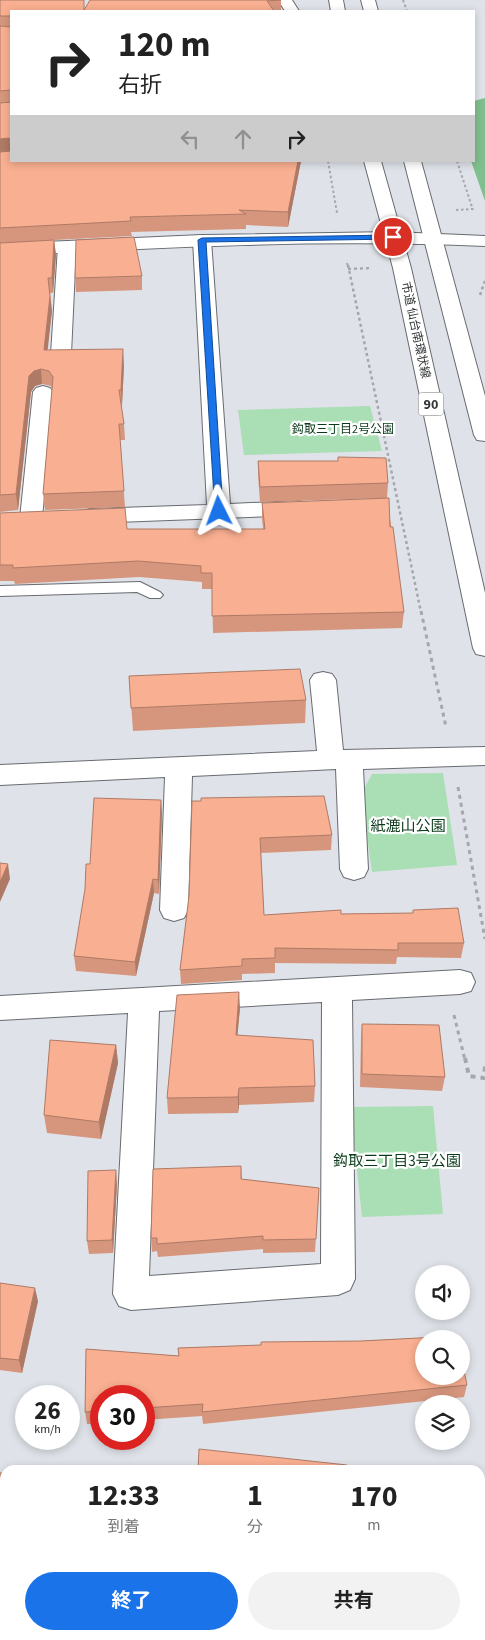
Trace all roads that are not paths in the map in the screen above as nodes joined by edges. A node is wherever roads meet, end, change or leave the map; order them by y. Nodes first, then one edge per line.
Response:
1 (372, 162) edge
2 (412, 162) edge
3 (393, 237) junction
4 (431, 238) junction
5 (202, 240) junction
6 (484, 241) edge
7 (67, 247) junction
8 (0, 250) edge
9 (61, 354) edge
10 (42, 392) dead end
11 (485, 435) edge
12 (315, 508) edge
13 (219, 511) junction
14 (51, 518) junction
15 (8, 520) edge
16 (0, 591) edge
17 (155, 595) dead end
18 (485, 648) edge
19 (323, 680) dead end
20 (485, 756) edge
21 (340, 760) junction
22 (179, 768) junction
23 (0, 775) edge
24 (354, 869) dead end
25 (174, 910) dead end
26 (453, 982) road end
27 (337, 988) junction
28 (144, 1000) junction
29 (0, 1008) edge

1 - 3 street, 市道 仙台南環状線 / 90
2 - 4 street
3 - 4 street
3 - 5 street
3 - 18 street, 市道 仙台南環状線 / 90
4 - 6 street
4 - 11 street
5 - 7 street
5 - 13 street
7 - 8 street
7 - 9 street
10 - 14 street
12 - 13 street
13 - 14 street
14 - 15 street
16 - 17 lane
19 - 21 street
20 - 21 street
21 - 22 street
21 - 24 street
22 - 23 street
22 - 25 street
26 - 27 street
27 - 28 street
27 - 28 street
28 - 29 street

